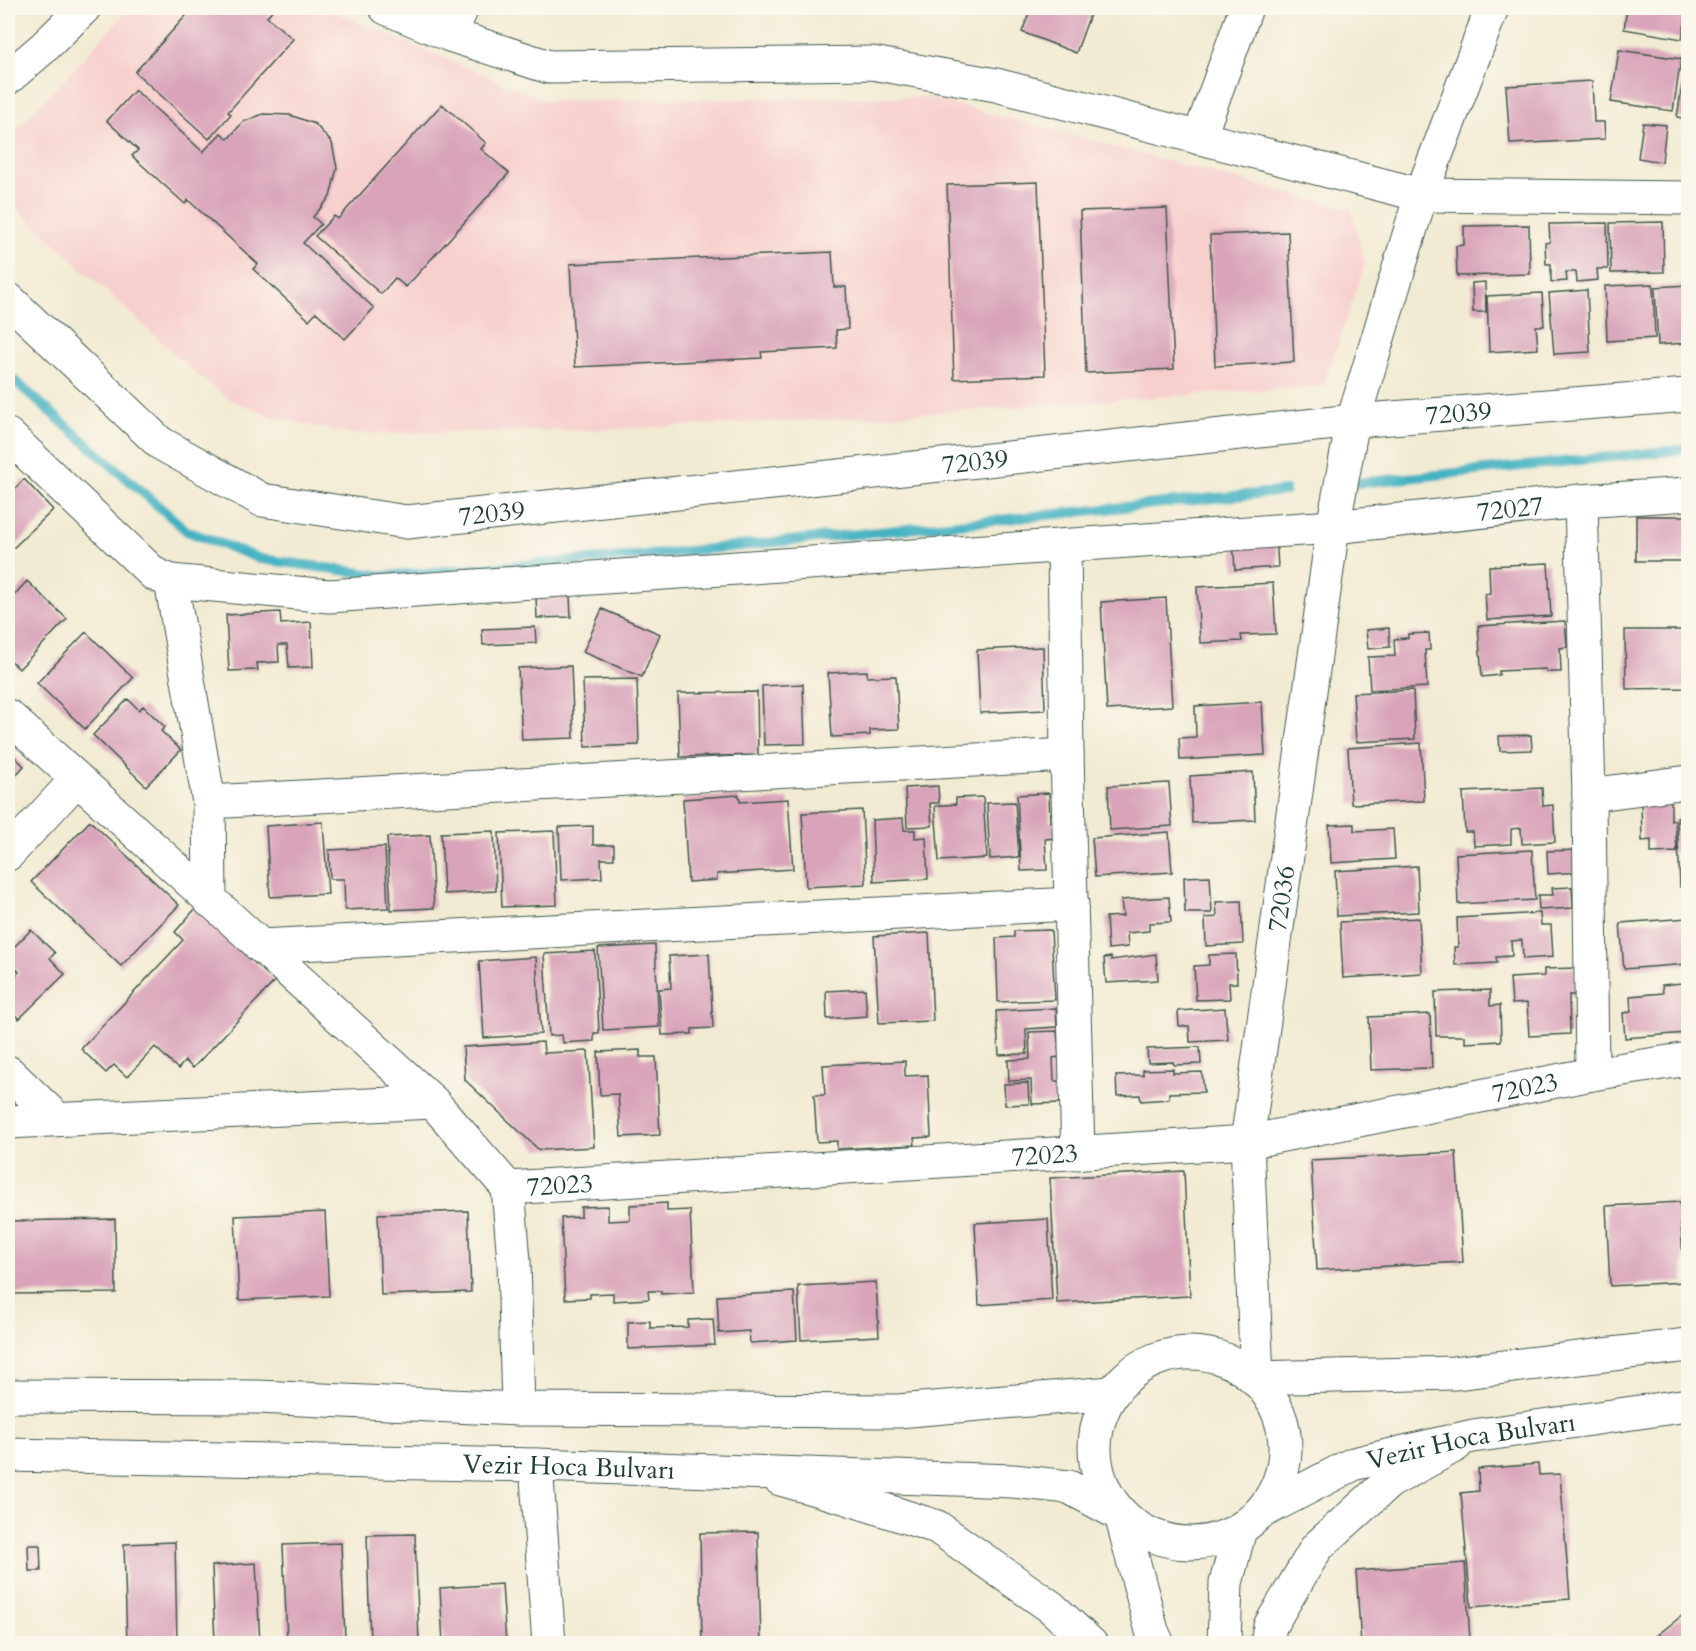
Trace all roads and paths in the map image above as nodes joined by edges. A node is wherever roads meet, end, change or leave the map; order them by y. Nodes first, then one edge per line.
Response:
1 (84, 8) edge
2 (386, 8) edge
3 (1245, 8) edge
4 (1492, 8) edge
5 (456, 21) edge
6 (8, 78) edge
7 (1199, 138) junction
8 (1421, 195) junction
9 (1689, 198) edge
10 (8, 299) edge
11 (1689, 396) edge
12 (1353, 422) junction
13 (8, 435) edge
14 (1689, 494) edge
15 (1581, 501) junction
16 (1333, 527) junction
17 (1064, 547) junction
18 (171, 581) junction
19 (8, 716) edge
20 (1067, 755) junction
21 (76, 779) junction
22 (1689, 782) edge
23 (1589, 795) junction
24 (209, 802) junction
25 (8, 854) edge
26 (210, 901) junction
27 (1072, 904) junction
28 (260, 946) junction
29 (1689, 1059) edge
30 (8, 1072) edge
31 (1592, 1074) junction
32 (433, 1102) junction
33 (57, 1119) junction
34 (8, 1122) edge
35 (1247, 1142) junction
36 (1078, 1153) junction
37 (508, 1188) junction
38 (1689, 1345) edge
39 (1257, 1378) junction
40 (1111, 1393) junction
41 (8, 1396) edge
42 (1689, 1405) edge
43 (518, 1409) junction
44 (1473, 1436) junction
45 (8, 1455) edge
46 (536, 1465) junction
47 (752, 1472) junction
48 (1121, 1515) junction
49 (1252, 1520) junction
50 (549, 1644) edge
51 (1091, 1644) edge
52 (1158, 1644) edge
53 (1224, 1644) edge
54 (1267, 1644) edge

1 - 6 street
2 - 5 street
3 - 7 street
4 - 8 street, 72036
5 - 7 street
7 - 8 street
8 - 9 street
8 - 12 street, 72036
10 - 12 street, 72039
11 - 12 street, 72039
12 - 16 street, 72036
13 - 18 street
14 - 15 street, 72027
15 - 16 street, 72027
15 - 23 street
16 - 17 street, 72027
16 - 35 street, 72036
17 - 18 street, 72027
17 - 20 street
18 - 24 street
19 - 21 street, 72023
20 - 24 street
20 - 27 street
21 - 25 street
21 - 26 street, 72023
22 - 23 street
23 - 31 street
24 - 26 street
26 - 28 street, 72023
27 - 28 street
27 - 36 street
28 - 32 street, 72023
29 - 31 street, 72023
30 - 33 street
31 - 35 street, 72023
32 - 33 street
32 - 37 street, 72023
33 - 34 street
35 - 36 street, 72023
35 - 39 street, 72036
36 - 37 street, 72023
37 - 43 street
38 - 39 street
39 - 40 street
39 - 49 street
40 - 43 street
40 - 48 street
41 - 43 street
42 - 44 street, Vezir Hoca Bulvarı
44 - 49 street, Vezir Hoca Bulvarı
44 - 54 street
45 - 46 street, Vezir Hoca Bulvarı
46 - 47 street, Vezir Hoca Bulvarı
46 - 50 street
47 - 48 street, Vezir Hoca Bulvarı
47 - 51 street
48 - 49 street
48 - 52 street
49 - 53 street

